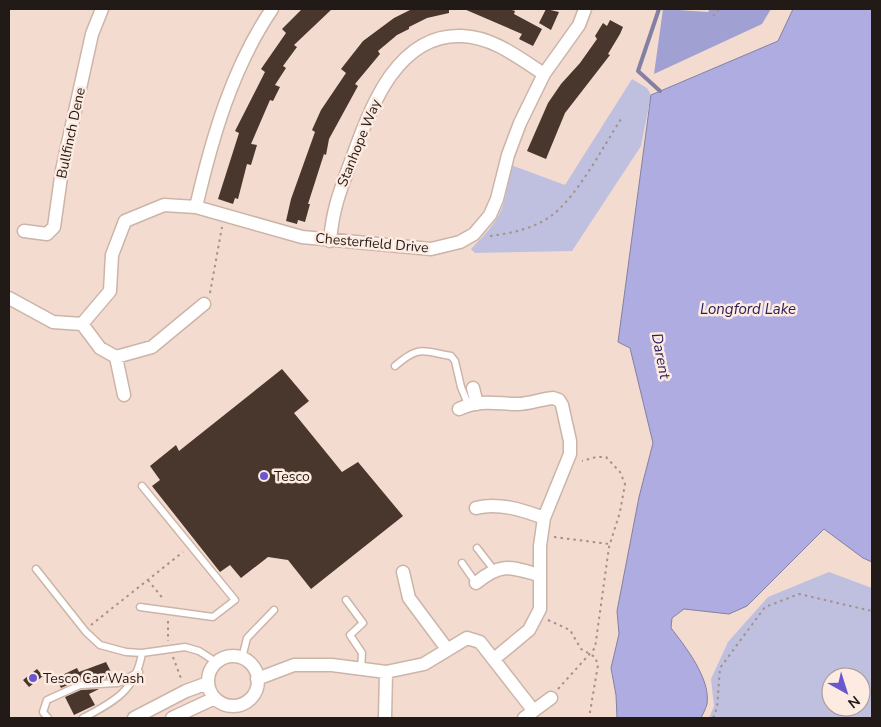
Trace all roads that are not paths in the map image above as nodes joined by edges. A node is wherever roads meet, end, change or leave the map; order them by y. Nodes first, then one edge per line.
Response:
1 (102, 9) edge
2 (272, 9) edge
3 (585, 9) edge
4 (544, 74) junction
5 (196, 207) junction
6 (24, 231) dead end
7 (330, 241) junction
8 (9, 298) edge
9 (204, 304) road end
10 (82, 324) junction
11 (116, 357) junction
12 (395, 366) dead end
13 (473, 388) dead end
14 (124, 394) dead end
15 (468, 406) junction
16 (142, 486) dead end
17 (476, 508) dead end
18 (544, 518) junction
19 (477, 548) dead end
20 (462, 563) dead end
21 (36, 569) dead end
22 (494, 570) junction
23 (402, 572) dead end
24 (539, 575) junction
25 (476, 583) joint
26 (346, 600) dead end
27 (140, 607) dead end
28 (274, 610) dead end
29 (447, 649) junction
30 (142, 653) junction
31 (242, 658) junction
32 (494, 658) junction
33 (216, 662) junction
34 (361, 670) junction
35 (139, 672) junction
36 (386, 672) junction
37 (257, 679) junction
38 (208, 683) junction
39 (215, 698) junction
40 (552, 698) road end
41 (236, 706) junction
42 (529, 714) edge
43 (48, 718) edge
44 (82, 718) edge
45 (134, 718) edge
46 (172, 718) edge
47 (240, 718) edge
48 (385, 718) edge

1 - 6 street, Bullfinch Dene
2 - 5 street
3 - 4 street, Chesterfield Drive
4 - 7 street, Chesterfield Drive
4 - 7 street, Stanhope Way
5 - 7 street, Chesterfield Drive
5 - 10 street, Chesterfield Drive
8 - 10 street
9 - 11 street
10 - 11 street
11 - 14 street
12 - 15 lane
13 - 15 street
15 - 18 street
16 - 27 lane
17 - 18 street
18 - 24 street
19 - 22 lane
20 - 25 lane
21 - 30 lane
22 - 24 street
22 - 25 street
23 - 29 street
24 - 32 street
26 - 34 lane
28 - 31 lane
29 - 32 street
29 - 36 street
30 - 33 lane
30 - 35 lane
31 - 33 street
31 - 37 street
32 - 42 street
33 - 38 street
34 - 36 street
34 - 37 street
35 - 43 lane
35 - 44 lane
36 - 48 street
37 - 41 street
38 - 39 street
38 - 45 street
39 - 41 street
39 - 46 street
40 - 42 street
41 - 47 street

